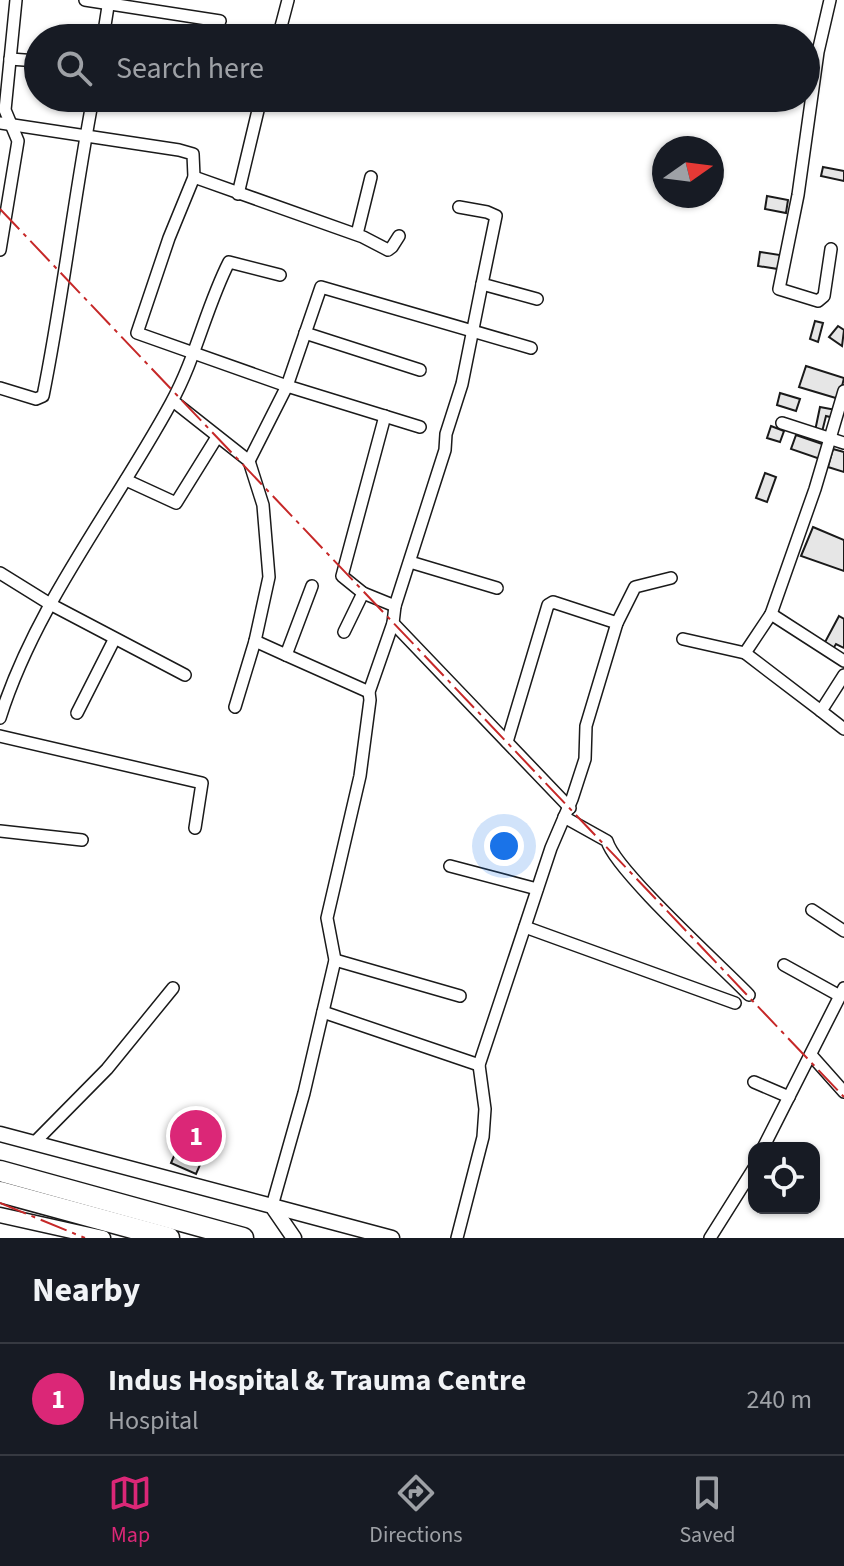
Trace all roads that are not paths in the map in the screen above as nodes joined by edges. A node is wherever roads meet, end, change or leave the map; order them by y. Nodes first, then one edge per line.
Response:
1 (16, 0) edge
2 (85, 0) edge
3 (288, 0) edge
4 (830, 0) edge
5 (109, 2) edge
6 (220, 21) dead end
7 (105, 24) edge
8 (282, 24) edge
9 (820, 43) edge
10 (10, 59) junction
11 (24, 60) edge
12 (90, 112) edge
13 (258, 112) edge
14 (810, 112) edge
15 (6, 124) edge
16 (86, 136) junction
17 (194, 177) junction
18 (371, 177) dead end
19 (238, 194) junction
20 (459, 207) dead end
21 (357, 234) junction
22 (399, 236) dead end
23 (831, 249) dead end
24 (0, 250) edge
25 (280, 275) dead end
26 (482, 284) junction
27 (537, 299) dead end
28 (472, 331) junction
29 (305, 333) junction
30 (531, 348) dead end
31 (196, 352) junction
32 (420, 370) dead end
33 (287, 386) junction
34 (0, 388) edge
35 (844, 391) edge
36 (173, 401) junction
37 (385, 416) junction
38 (782, 423) dead end
39 (420, 427) dead end
40 (217, 437) junction
41 (831, 438) junction
42 (844, 443) edge
43 (249, 461) junction
44 (126, 480) junction
45 (410, 562) junction
46 (0, 573) edge
47 (671, 578) dead end
48 (312, 586) dead end
49 (497, 588) dead end
50 (363, 593) junction
51 (50, 604) junction
52 (395, 606) junction
53 (771, 614) junction
54 (393, 623) junction
55 (617, 623) junction
56 (344, 632) dead end
57 (683, 639) dead end
58 (114, 640) junction
59 (255, 641) junction
60 (745, 653) junction
61 (286, 655) junction
62 (844, 661) edge
63 (185, 675) dead end
64 (844, 675) edge
65 (0, 676) edge
66 (13, 677) junction
67 (369, 692) junction
68 (235, 707) dead end
69 (821, 711) junction
70 (77, 713) dead end
71 (0, 718) edge
72 (844, 729) edge
73 (0, 736) edge
74 (507, 742) junction
75 (568, 811) junction
76 (195, 828) dead end
77 (0, 831) edge
78 (82, 840) dead end
79 (450, 866) dead end
80 (537, 889) junction
81 (812, 910) dead end
82 (525, 927) junction
83 (844, 931) edge
84 (335, 960) junction
85 (784, 965) dead end
86 (173, 988) dead end
87 (842, 992) edge
88 (749, 995) dead end
89 (460, 996) dead end
90 (735, 1003) dead end
91 (323, 1012) junction
92 (811, 1055) junction
93 (479, 1065) junction
94 (754, 1082) dead end
95 (844, 1092) edge
96 (789, 1097) junction
97 (0, 1134) edge
98 (766, 1142) edge
99 (34, 1143) junction
100 (0, 1171) edge
101 (748, 1178) edge
102 (0, 1192) edge
103 (272, 1206) junction
104 (0, 1215) edge
105 (103, 1238) edge
106 (169, 1238) edge
107 (243, 1238) edge
108 (294, 1238) edge
109 (392, 1238) edge
110 (457, 1238) edge
111 (710, 1238) edge

1 - 10 street
2 - 5 street
3 - 8 street
4 - 9 street
5 - 6 street
5 - 7 street
10 - 11 street
10 - 15 street
12 - 16 street
13 - 19 street
14 - 23 street
15 - 16 street
15 - 24 street
16 - 17 street
16 - 34 street
17 - 19 street
17 - 31 street
18 - 21 street
19 - 21 street
20 - 26 street
21 - 22 street
25 - 31 street
26 - 27 street
26 - 28 street
28 - 29 street
28 - 30 street
28 - 45 street
29 - 32 street
29 - 33 street
31 - 33 street
31 - 36 street
33 - 37 street
33 - 43 street
35 - 41 street
36 - 40 street
36 - 44 street
37 - 39 street
37 - 50 street
38 - 41 street
40 - 43 street
40 - 44 street
41 - 42 street
41 - 53 street
43 - 59 street
44 - 51 street
45 - 49 street
45 - 52 street
46 - 51 street
47 - 55 street
48 - 61 street
50 - 52 street
50 - 56 street
51 - 58 street
51 - 66 street
52 - 54 street
53 - 60 street
53 - 62 street
54 - 67 street
54 - 74 street
55 - 74 street
55 - 75 street
57 - 60 street
58 - 63 street
58 - 70 street
59 - 61 street
59 - 68 street
60 - 69 street
61 - 67 street
64 - 69 street
65 - 66 street
66 - 71 street
67 - 84 street
69 - 72 street
73 - 76 street
74 - 75 street
75 - 80 street
75 - 88 street
77 - 78 street
79 - 80 street
80 - 82 street
81 - 83 street
82 - 90 street
82 - 93 street
84 - 89 street
84 - 91 street
85 - 87 street
86 - 99 street
87 - 92 street
91 - 93 street
91 - 103 street
92 - 95 street
92 - 96 street
93 - 110 street
94 - 96 street
96 - 98 street
97 - 99 street
99 - 103 street
100 - 107 highway
101 - 111 street
102 - 106 highway
103 - 108 street
103 - 109 street
104 - 105 street

